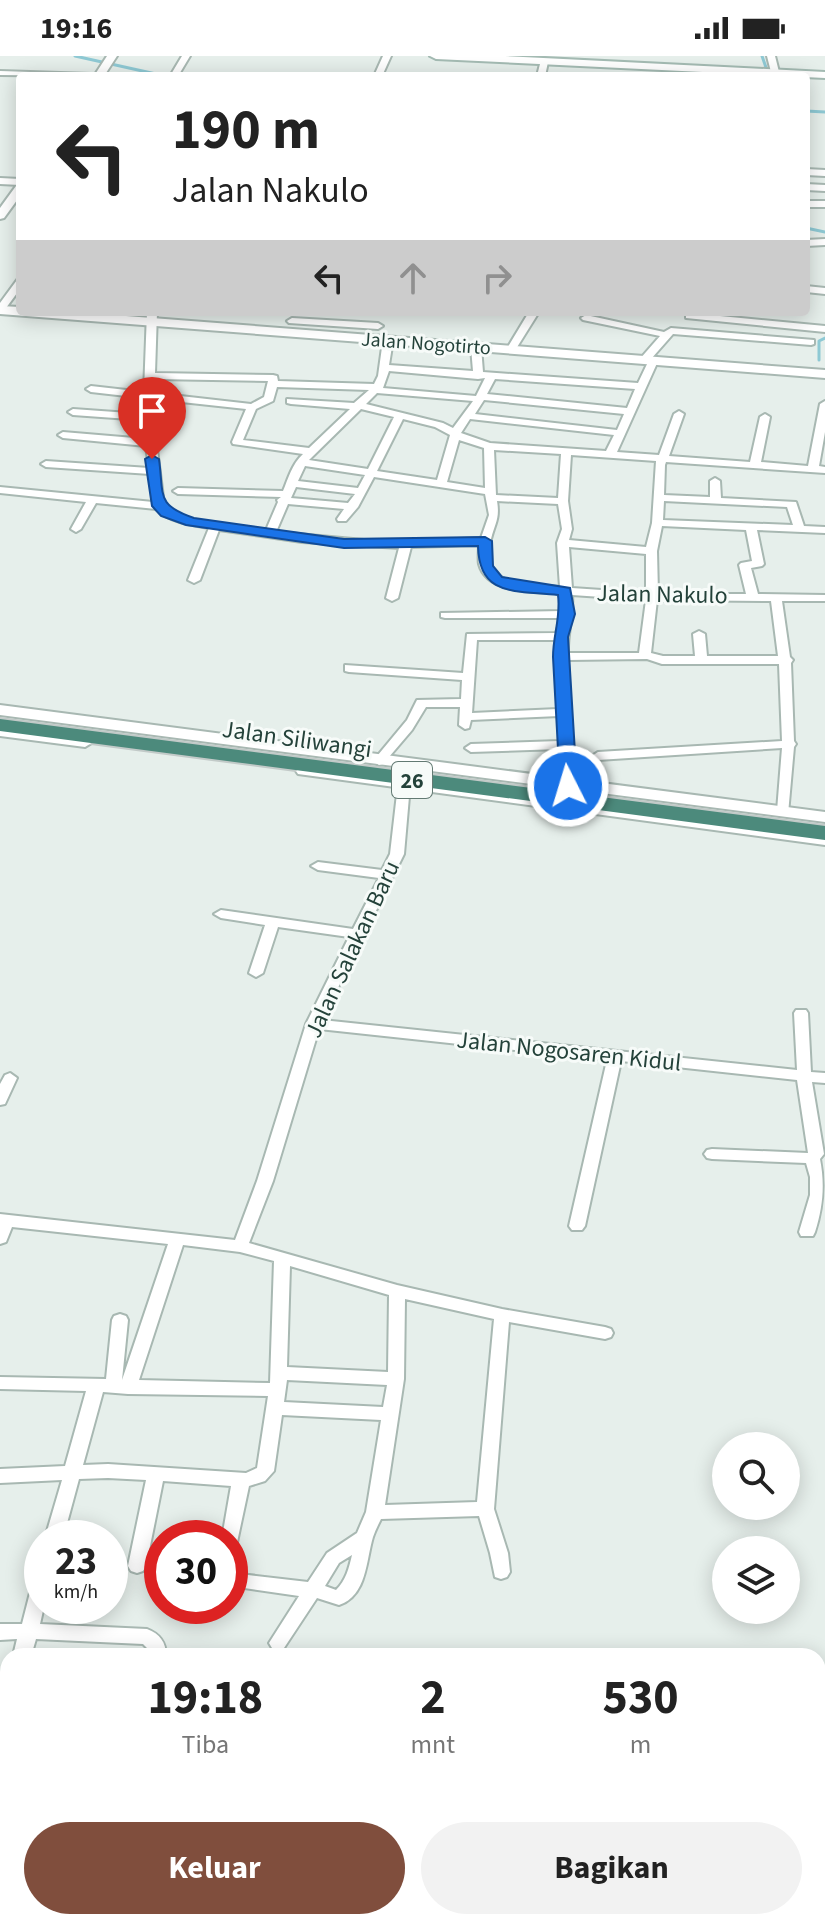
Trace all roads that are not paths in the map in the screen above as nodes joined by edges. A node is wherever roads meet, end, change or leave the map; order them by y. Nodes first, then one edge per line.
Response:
1 (436, 56) edge
2 (544, 62) junction
3 (542, 72) edge
4 (751, 72) edge
5 (6, 199) edge
6 (0, 216) edge
7 (16, 288) edge
8 (0, 310) edge
9 (126, 316) edge
10 (382, 316) edge
11 (532, 316) edge
12 (690, 316) edge
13 (711, 316) edge
14 (151, 317) edge
15 (586, 318) dead end
16 (291, 322) edge
17 (825, 329) edge
18 (669, 333) junction
19 (380, 335) junction
20 (811, 342) dead end
21 (476, 347) junction
22 (511, 350) junction
23 (648, 360) junction
24 (384, 368) junction
25 (825, 374) edge
26 (150, 376) junction
27 (478, 376) junction
28 (491, 376) junction
29 (543, 380) junction
30 (273, 384) junction
31 (640, 386) junction
32 (376, 388) junction
33 (91, 389) dead end
34 (150, 394) junction
35 (481, 398) junction
36 (291, 401) dead end
37 (534, 402) junction
38 (825, 404) edge
39 (356, 406) junction
40 (252, 407) junction
41 (629, 411) junction
42 (73, 412) dead end
43 (679, 414) dead end
44 (469, 416) junction
45 (148, 417) junction
46 (399, 417) junction
47 (765, 417) dead end
48 (456, 433) junction
49 (620, 433) junction
50 (63, 435) dead end
51 (150, 443) junction
52 (489, 446) junction
53 (312, 452) junction
54 (566, 452) junction
55 (610, 455) junction
56 (661, 459) junction
57 (301, 462) junction
58 (46, 464) dead end
59 (755, 464) junction
60 (819, 470) edge
61 (153, 471) junction
62 (370, 472) junction
63 (715, 481) dead end
64 (441, 485) junction
65 (0, 490) edge
66 (178, 491) dead end
67 (362, 492) junction
68 (286, 493) junction
69 (491, 495) junction
70 (660, 498) junction
71 (93, 499) junction
72 (716, 501) junction
73 (159, 506) junction
74 (564, 506) junction
75 (353, 507) junction
76 (342, 519) dead end
77 (657, 523) junction
78 (215, 527) junction
79 (76, 529) dead end
80 (751, 529) junction
81 (799, 529) junction
82 (825, 530) edge
83 (270, 534) junction
84 (485, 541) junction
85 (563, 543) junction
86 (406, 544) junction
87 (651, 551) junction
88 (194, 580) dead end
89 (565, 591) junction
90 (752, 595) junction
91 (652, 597) junction
92 (776, 597) junction
93 (392, 598) dead end
94 (825, 598) edge
95 (568, 614) junction
96 (445, 615) dead end
97 (699, 634) dead end
98 (561, 637) junction
99 (647, 656) junction
100 (561, 657) junction
101 (701, 659) junction
102 (787, 660) junction
103 (349, 668) dead end
104 (469, 677) junction
105 (0, 712) edge
106 (564, 712) junction
107 (466, 715) junction
108 (0, 725) edge
109 (0, 731) edge
110 (790, 744) junction
111 (565, 745) junction
112 (471, 748) dead end
113 (598, 756) dead end
114 (379, 761) junction
115 (404, 785) junction
116 (568, 786) junction
117 (509, 797) junction
118 (783, 811) junction
119 (825, 819) edge
120 (825, 833) edge
121 (825, 840) edge
122 (318, 866) dead end
123 (388, 875) junction
124 (221, 914) dead end
125 (273, 921) junction
126 (358, 934) junction
127 (256, 973) dead end
128 (801, 1013) dead end
129 (313, 1024) junction
130 (615, 1056) junction
131 (804, 1075) junction
132 (10, 1078) dead end
133 (825, 1078) edge
134 (0, 1100) edge
135 (712, 1154) dead end
136 (812, 1158) junction
137 (3, 1220) edge
138 (577, 1226) dead end
139 (807, 1232) dead end
140 (0, 1238) edge
141 (177, 1239) junction
142 (240, 1246) junction
143 (282, 1260) junction
144 (397, 1291) junction
145 (502, 1315) junction
146 (120, 1320) dead end
147 (605, 1333) dead end
148 (396, 1379) junction
149 (278, 1381) junction
150 (0, 1383) edge
151 (112, 1387) junction
152 (275, 1408) junction
153 (390, 1414) junction
154 (73, 1471) junction
155 (156, 1475) junction
156 (0, 1476) edge
157 (241, 1480) junction
158 (485, 1509) junction
159 (375, 1512) junction
160 (59, 1520) edge
161 (234, 1520) edge
162 (364, 1538) junction
163 (137, 1566) dead end
164 (501, 1572) dead end
165 (248, 1582) edge
166 (315, 1590) junction
167 (31, 1624) edge
168 (29, 1631) junction
169 (0, 1632) edge
170 (278, 1643) dead end
171 (24, 1648) edge
172 (157, 1648) edge

1 - 2 main road
2 - 3 street
2 - 4 main road
5 - 6 street
7 - 8 street
9 - 14 street, Jalan Nogotirto
10 - 19 street
11 - 22 street
12 - 18 street
13 - 17 street
14 - 16 street, Jalan Nogotirto
14 - 26 street
15 - 18 street
16 - 19 street, Jalan Nogotirto
18 - 20 street
18 - 23 street
19 - 21 street, Jalan Nogotirto
19 - 24 street
21 - 22 street, Jalan Nogotirto
21 - 27 street
22 - 23 street, Jalan Nogotirto
23 - 25 street, Jalan Nogotirto
23 - 31 street
24 - 27 street
24 - 32 street
26 - 30 street
26 - 34 street
27 - 28 street
28 - 29 street
28 - 35 street
29 - 31 street
29 - 37 street
30 - 32 street
30 - 40 street
31 - 41 street
32 - 35 street
32 - 39 street
33 - 34 street
34 - 40 street
34 - 45 street
35 - 37 street
35 - 44 street
36 - 39 street
37 - 41 street
38 - 60 street
39 - 46 street
39 - 53 street
40 - 53 street
41 - 49 street
42 - 45 street
43 - 56 street
44 - 48 street
44 - 49 street
45 - 51 street
46 - 48 street
46 - 62 street
47 - 59 street
48 - 52 street
48 - 64 street
49 - 55 street
50 - 51 street
51 - 61 street
52 - 54 street
52 - 69 street, Jalan Nakulo
53 - 57 street
54 - 55 street
54 - 74 street
55 - 56 street
56 - 59 street
56 - 70 street
57 - 62 street
57 - 68 street
58 - 61 street
59 - 60 street
61 - 73 street
62 - 64 street
62 - 67 street
63 - 72 street
64 - 69 street
65 - 71 street
66 - 68 street
67 - 68 street
67 - 75 street
68 - 75 street
68 - 83 street
69 - 74 street
69 - 84 street, Jalan Nakulo
70 - 72 street
70 - 77 street
71 - 73 street
71 - 79 street
72 - 81 street
73 - 78 street
74 - 85 street
75 - 76 street
77 - 80 street
77 - 87 street
78 - 83 street
78 - 88 street
80 - 81 street
80 - 90 street
81 - 82 street
83 - 86 street
84 - 86 street
84 - 89 street, Jalan Nakulo
85 - 87 street
85 - 89 street
86 - 93 street
87 - 91 street
89 - 91 street, Jalan Nakulo
89 - 95 street
90 - 91 street, Jalan Nakulo
90 - 92 street, Jalan Nakulo
91 - 99 street
92 - 94 street, Jalan Nakulo
92 - 102 street
95 - 96 street
95 - 98 street
97 - 101 street
98 - 100 street
98 - 104 street
99 - 100 street
99 - 101 street
100 - 106 street
101 - 102 street
102 - 110 street
103 - 104 street
104 - 107 street
105 - 114 street
105 - 119 highway, Jalan Siliwangi / 26
106 - 107 street
106 - 111 street
107 - 114 street
108 - 117 highway, Jalan Siliwangi / 26
109 - 115 street
110 - 113 street
110 - 118 street
111 - 112 street
111 - 116 street
114 - 116 street
115 - 117 street
115 - 123 street, Jalan Salakan Baru
116 - 118 street
117 - 120 highway, Jalan Siliwangi / 26
117 - 121 street
118 - 119 street
122 - 123 street
123 - 126 street, Jalan Salakan Baru
124 - 125 street
125 - 126 street
125 - 127 street
126 - 129 street, Jalan Salakan Baru
128 - 131 street
129 - 130 street, Jalan Nogosaren Kidul
129 - 142 street, Jalan Salakan Baru
130 - 131 street, Jalan Nogosaren Kidul
130 - 138 street
131 - 133 street, Jalan Nogosaren Kidul
131 - 136 street
132 - 134 street
135 - 136 street
136 - 139 street
137 - 140 street
137 - 141 street
141 - 142 street
141 - 151 street
142 - 143 street
143 - 144 street
143 - 149 street
144 - 145 street
144 - 148 street
145 - 147 street
145 - 158 street
146 - 151 street
148 - 149 street
148 - 153 street
149 - 151 street
149 - 152 street
150 - 151 street
151 - 154 street
152 - 153 street
152 - 157 street
153 - 159 street
154 - 155 street
154 - 156 street
154 - 160 street
155 - 157 street
155 - 163 street
157 - 161 street
158 - 159 street
158 - 164 street
159 - 162 street
162 - 166 street
162 - 166 street
165 - 166 street
166 - 170 street
167 - 168 street
168 - 169 street
168 - 171 street
168 - 172 street

